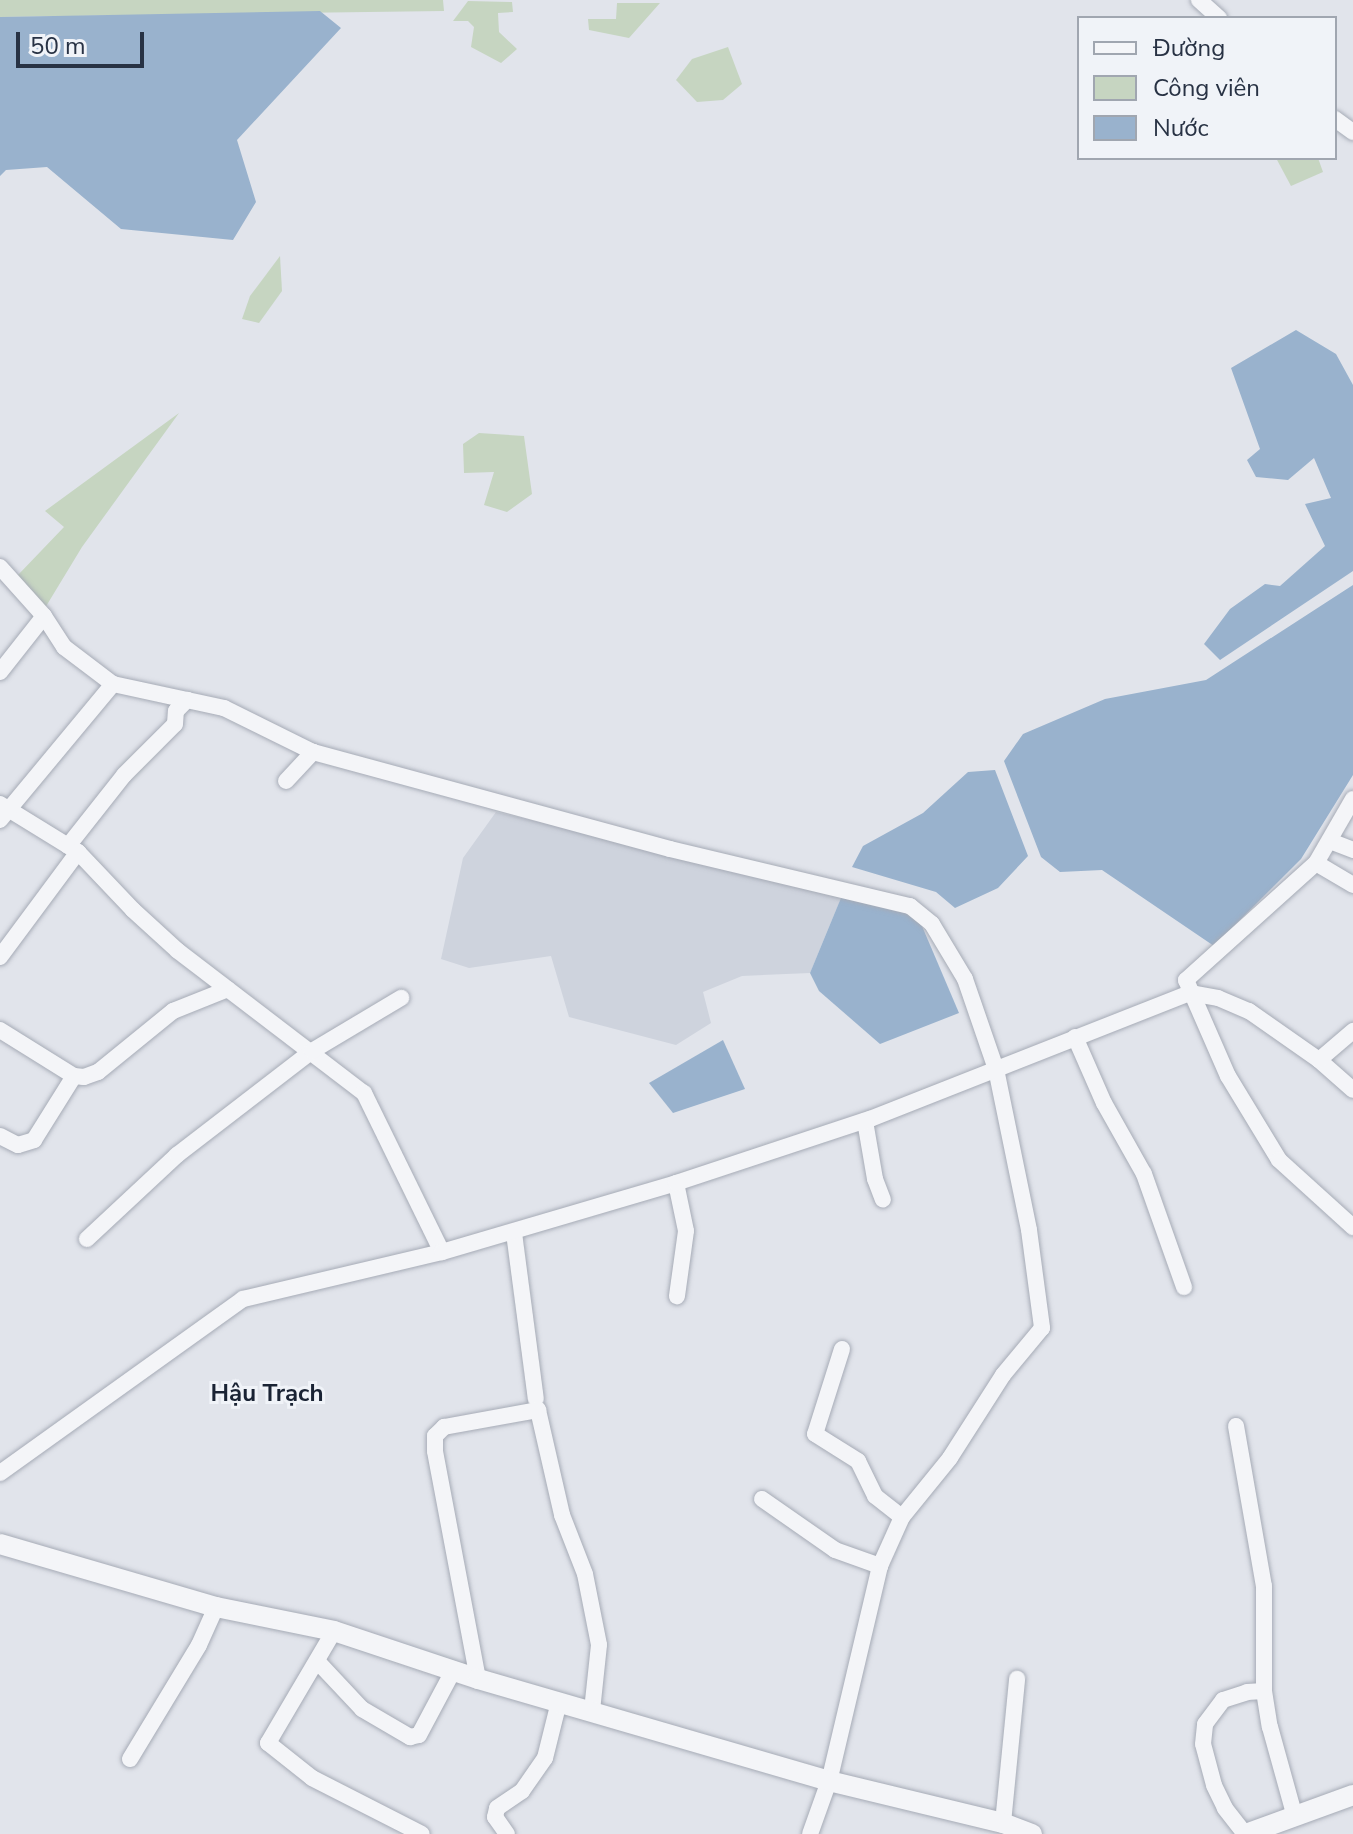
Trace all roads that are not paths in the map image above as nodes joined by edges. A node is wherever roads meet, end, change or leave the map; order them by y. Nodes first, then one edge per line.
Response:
1 (1199, 0) edge
2 (1217, 16) edge
3 (0, 567) edge
4 (44, 616) junction
5 (0, 672) edge
6 (113, 684) junction
7 (187, 700) junction
8 (313, 752) junction
9 (286, 781) dead end
10 (1353, 799) edge
11 (3, 811) edge
12 (1330, 841) junction
13 (73, 849) junction
14 (1353, 850) edge
15 (1316, 863) junction
16 (1353, 885) edge
17 (0, 957) edge
18 (228, 989) junction
19 (1190, 993) junction
20 (401, 998) dead end
21 (0, 1030) edge
22 (1353, 1031) edge
23 (1075, 1037) junction
24 (312, 1051) junction
25 (1319, 1060) junction
26 (996, 1069) junction
27 (74, 1076) junction
28 (1353, 1090) edge
29 (865, 1121) junction
30 (0, 1136) edge
31 (676, 1183) junction
32 (883, 1200) dead end
33 (1353, 1227) edge
34 (514, 1233) junction
35 (87, 1239) dead end
36 (442, 1252) junction
37 (1184, 1287) dead end
38 (677, 1296) dead end
39 (842, 1349) dead end
40 (536, 1399) dead end
41 (1236, 1426) dead end
42 (0, 1473) edge
43 (762, 1499) dead end
44 (902, 1517) junction
45 (0, 1544) edge
46 (880, 1566) junction
47 (216, 1607) junction
48 (334, 1631) junction
49 (317, 1661) junction
50 (453, 1671) junction
51 (478, 1679) junction
52 (1017, 1679) dead end
53 (1264, 1691) junction
54 (559, 1702) junction
55 (592, 1711) junction
56 (130, 1759) dead end
57 (829, 1781) junction
58 (1353, 1795) edge
59 (1295, 1817) junction
60 (1003, 1823) junction
61 (422, 1834) edge
62 (507, 1834) edge
63 (810, 1834) edge
64 (1032, 1834) edge
65 (1246, 1834) edge

1 - 2 street
3 - 4 street
4 - 5 street
4 - 6 street
6 - 7 street
6 - 11 street
7 - 8 street
7 - 13 street
8 - 9 street
8 - 26 street
10 - 12 street
11 - 13 street
12 - 14 street
12 - 15 street
13 - 17 street
13 - 18 street
15 - 16 street
15 - 19 street
18 - 24 street
18 - 27 street
19 - 23 street
19 - 25 street
19 - 33 street
20 - 24 street
21 - 27 street
22 - 25 street
23 - 26 street
23 - 37 street
24 - 35 street
24 - 36 street
25 - 28 street
26 - 29 street
26 - 44 street
27 - 30 street
29 - 31 street
29 - 32 street
31 - 34 street
31 - 38 street
34 - 36 street
34 - 40 street
36 - 42 street
39 - 44 street
41 - 53 street
43 - 46 street
44 - 46 street
45 - 47 street
46 - 57 street
47 - 48 street
47 - 56 street
48 - 49 street
48 - 50 street
49 - 50 street
49 - 61 street
50 - 51 street
51 - 54 street
51 - 55 street
52 - 60 street
53 - 59 street
53 - 65 street
54 - 55 street
54 - 62 street
55 - 57 street
57 - 60 street
57 - 63 street
58 - 59 street
59 - 65 street
60 - 64 street

